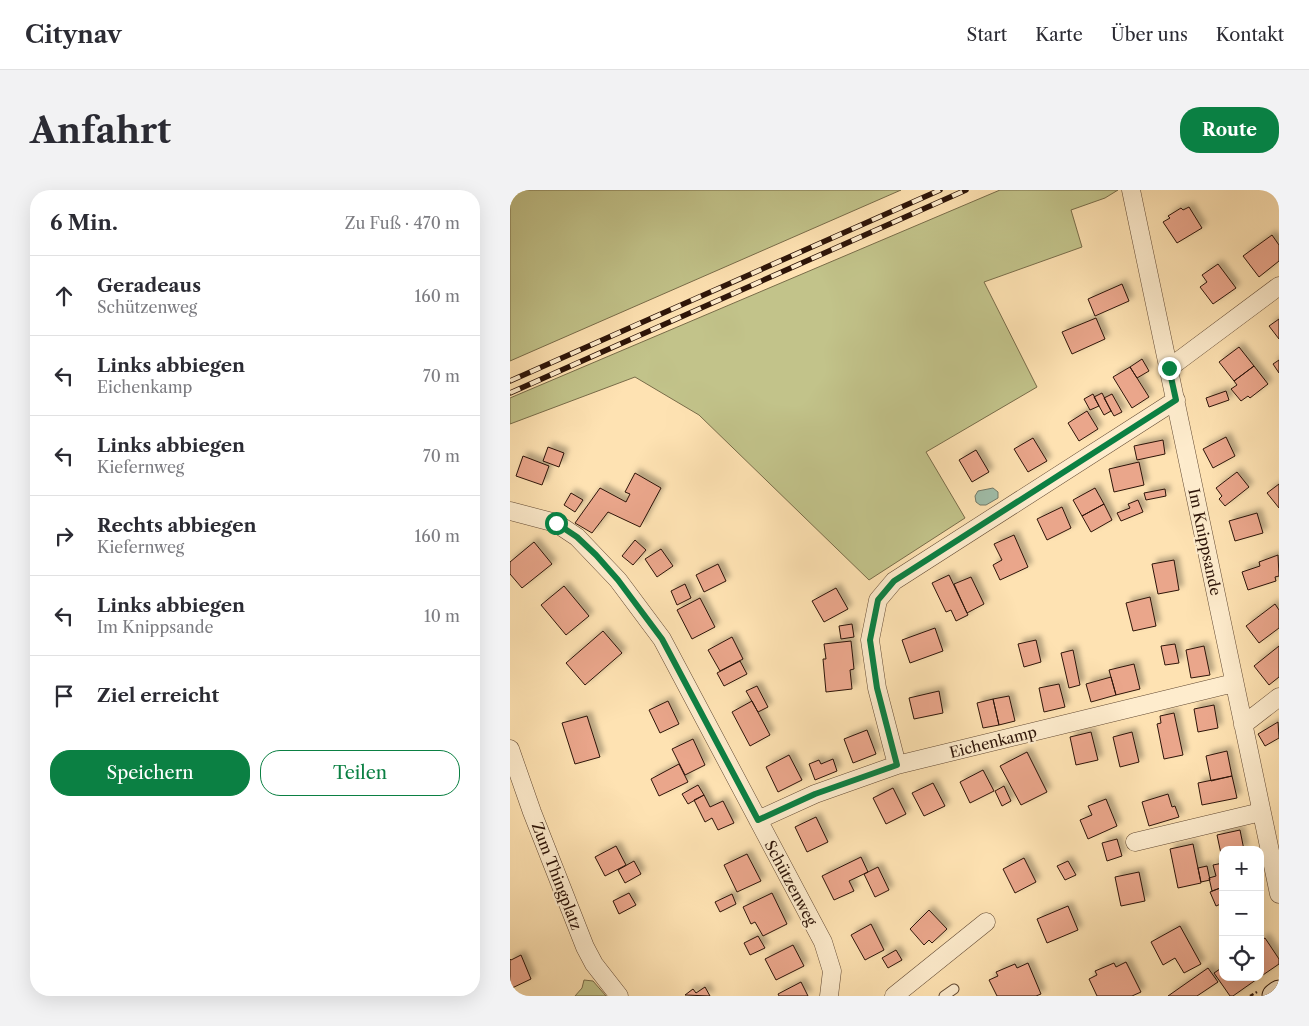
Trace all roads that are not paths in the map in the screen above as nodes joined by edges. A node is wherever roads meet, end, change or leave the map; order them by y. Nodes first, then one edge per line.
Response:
1 (1131, 190) edge
2 (1279, 286) edge
3 (1169, 368) junction
4 (1176, 400) junction
5 (510, 512) edge
6 (1234, 683) junction
7 (1279, 697) edge
8 (1243, 725) junction
9 (510, 749) edge
10 (897, 765) junction
11 (1261, 812) junction
12 (758, 820) junction
13 (1135, 842) dead end
14 (1279, 894) edge
15 (986, 922) dead end
16 (954, 989) dead end
17 (1279, 993) edge
18 (619, 996) edge
19 (829, 996) edge
20 (894, 996) edge
21 (944, 996) edge
22 (1275, 996) edge

1 - 3 street, Im Knippsande
2 - 3 street
3 - 4 street, Im Knippsande
4 - 6 street, Im Knippsande
4 - 10 street
5 - 12 street, Schützenweg
6 - 8 street, Im Knippsande
6 - 10 street, Eichenkamp
7 - 8 street
8 - 11 street, Im Knippsande
9 - 18 street, Zum Thingplatz
10 - 12 street, Eichenkamp
11 - 13 street
11 - 14 street, Im Knippsande
12 - 19 street, Schützenweg
15 - 20 street
16 - 21 lane
17 - 22 main road

